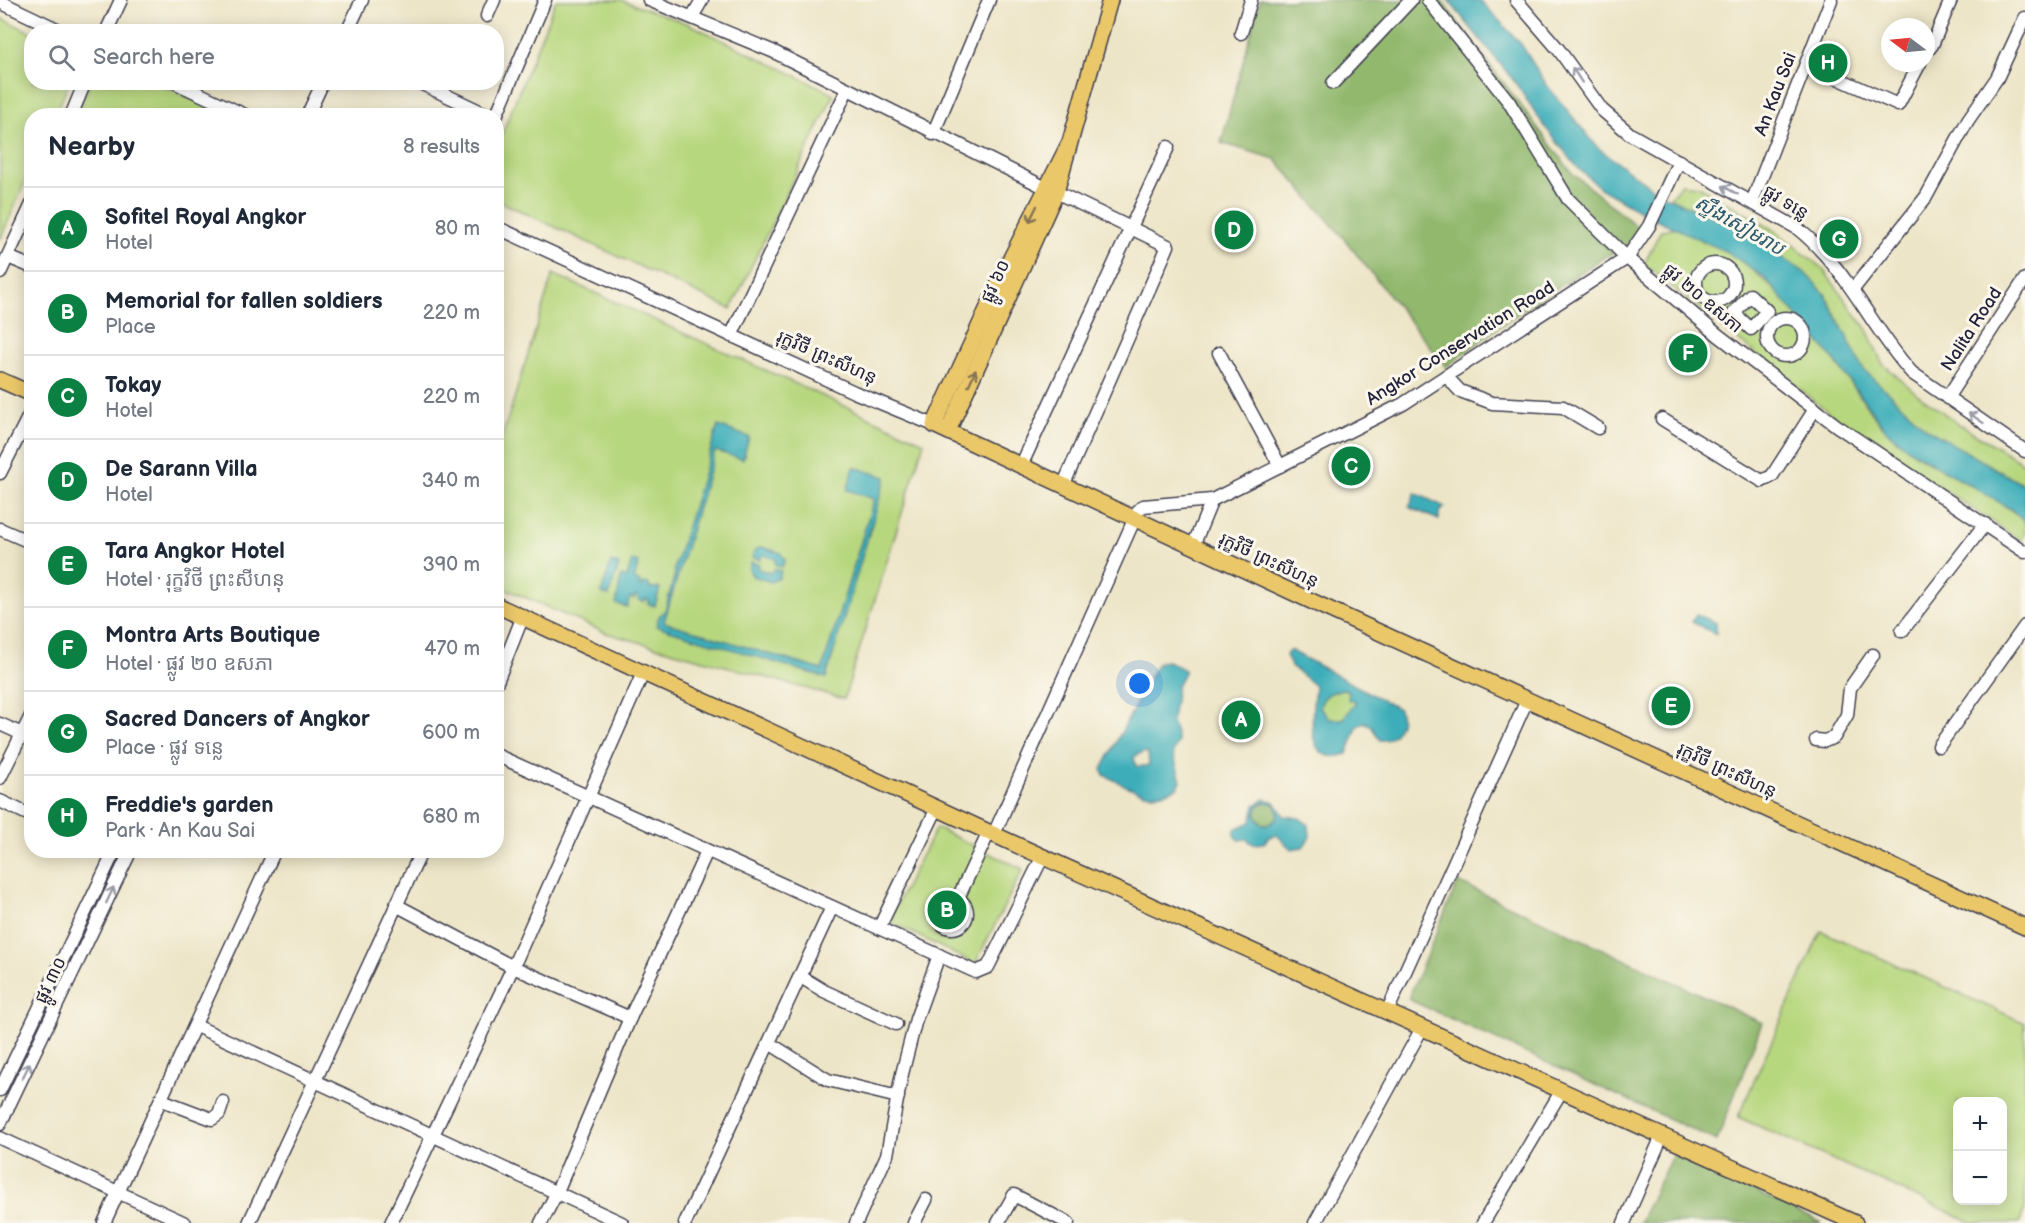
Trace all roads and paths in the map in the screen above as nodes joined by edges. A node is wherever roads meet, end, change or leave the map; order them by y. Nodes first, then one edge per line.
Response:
1 (121, 0) edge
2 (362, 0) edge
3 (494, 0) edge
4 (545, 0) edge
5 (649, 0) edge
6 (702, 0) edge
7 (989, 0) edge
8 (1110, 0) edge
9 (1251, 0) edge
10 (1411, 0) edge
11 (1428, 0) edge
12 (1516, 0) edge
13 (1831, 0) edge
14 (1952, 0) edge
15 (0, 2) edge
16 (487, 16) dead end
17 (692, 17) junction
18 (2025, 18) edge
19 (46, 24) edge
20 (110, 24) edge
21 (351, 24) edge
22 (1240, 33) dead end
23 (1935, 38) edge
24 (1806, 64) junction
25 (1915, 72) edge
26 (1334, 84) dead end
27 (82, 90) edge
28 (191, 90) edge
29 (319, 90) edge
30 (435, 90) edge
31 (847, 90) junction
32 (74, 108) edge
33 (230, 108) edge
34 (311, 108) edge
35 (473, 108) edge
36 (499, 108) edge
37 (933, 134) junction
38 (1168, 147) dead end
39 (1679, 161) junction
40 (1051, 190) junction
41 (1752, 202) junction
42 (24, 222) edge
43 (1130, 229) junction
44 (504, 231) edge
45 (8, 257) junction
46 (1627, 258) junction
47 (24, 264) edge
48 (0, 273) edge
49 (2025, 279) edge
50 (1854, 288) junction
51 (731, 336) junction
52 (1219, 353) dead end
53 (1446, 376) junction
54 (0, 380) edge
55 (24, 390) edge
56 (1947, 398) junction
57 (1815, 409) junction
58 (1662, 419) dead end
59 (24, 426) edge
60 (941, 428) junction
61 (1598, 428) dead end
62 (2025, 451) edge
63 (1021, 466) junction
64 (1280, 466) junction
65 (0, 473) edge
66 (1063, 486) junction
67 (1212, 500) junction
68 (1134, 520) junction
69 (1985, 525) junction
70 (0, 529) edge
71 (24, 540) edge
72 (1193, 546) junction
73 (2023, 547) edge
74 (504, 608) edge
75 (523, 616) junction
76 (2025, 626) edge
77 (1902, 631) dead end
78 (1873, 655) dead end
79 (504, 664) edge
80 (643, 673) junction
81 (1527, 700) junction
82 (0, 724) edge
83 (24, 731) edge
84 (21, 737) junction
85 (24, 739) edge
86 (1816, 740) dead end
87 (1939, 746) dead end
88 (504, 759) edge
89 (0, 778) edge
90 (590, 797) junction
91 (0, 801) edge
92 (938, 808) junction
93 (24, 812) edge
94 (992, 833) junction
95 (707, 851) junction
96 (1043, 856) junction
97 (111, 858) edge
98 (127, 858) edge
99 (271, 858) edge
100 (418, 858) edge
101 (958, 898) dead end
102 (396, 905) junction
103 (832, 907) junction
104 (2025, 927) edge
105 (879, 928) junction
106 (939, 955) junction
107 (513, 967) junction
108 (801, 977) junction
109 (1387, 1012) junction
110 (630, 1018) junction
111 (896, 1024) dead end
112 (196, 1026) junction
113 (1422, 1028) junction
114 (770, 1043) junction
115 (316, 1082) junction
116 (0, 1090) edge
117 (1562, 1090) junction
118 (898, 1098) junction
119 (162, 1100) junction
120 (223, 1102) dead end
121 (0, 1124) edge
122 (434, 1136) junction
123 (1662, 1136) junction
124 (0, 1138) edge
125 (118, 1192) junction
126 (556, 1194) junction
127 (926, 1200) dead end
128 (104, 1223) edge
129 (185, 1223) edge
130 (249, 1223) edge
131 (391, 1223) edge
132 (541, 1223) edge
133 (622, 1223) edge
134 (685, 1223) edge
135 (856, 1223) edge
136 (914, 1223) edge
137 (998, 1223) edge
138 (1068, 1223) edge
139 (1315, 1223) edge
140 (1483, 1223) edge
141 (1624, 1223) edge
142 (1855, 1223) edge

1 - 20 street
2 - 21 street
3 - 16 street
4 - 36 street
5 - 17 street
6 - 17 street
7 - 37 street
8 - 40 main road, ផ្លូវ ៦០
9 - 22 street
10 - 26 street
11 - 46 street, ផ្លូវ ២០ ឧសភា
39 -> 12 street, ផ្លូវ ទន្លេ
13 - 24 street, An Kau Sai
14 - 23 street
15 - 19 street
17 - 31 street
18 - 50 street
24 - 25 street
24 - 41 street, An Kau Sai
27 - 32 street
28 - 33 street
29 - 34 street
30 - 35 street
31 - 37 street
31 - 51 street
37 - 40 street
38 - 43 street
41 -> 39 street, ផ្លូវ ទន្លេ
39 - 46 street
40 - 43 street
40 - 60 main road, ផ្លូវ ៦០
41 - 50 street, ផ្លូវ ទន្លេ
42 - 45 street
43 - 63 street
43 - 66 street
44 - 51 street, រុក្ខវិថី ព្រះសីហនុ
45 - 47 street
45 - 48 street
46 - 53 street, Angkor Conservation Road
46 - 57 street, ផ្លូវ ២០ ឧសភា
49 - 56 street, Nalita Road
50 - 56 street, ផ្លូវ ទន្លេ
51 - 60 street, រុក្ខវិថី ព្រះសីហនុ
52 - 64 street
53 - 61 street
53 - 64 street, Angkor Conservation Road
54 - 55 main road
62 -> 56 street, ផ្លូវ ទន្លេ
57 - 58 street
57 - 69 street, ផ្លូវ ២០ ឧសភា
59 - 65 street
60 - 63 main road, រុក្ខវិថី ព្រះសីហនុ
63 - 66 main road, រុក្ខវិថី ព្រះសីហនុ
64 - 67 street, Angkor Conservation Road
66 - 68 main road, រុក្ខវិថី ព្រះសីហនុ
67 - 68 street
67 - 72 street
68 - 72 main road, រុក្ខវិថី ព្រះសីហនុ
68 - 94 street
69 - 73 street, ផ្លូវ ២០ ឧសភា
69 - 77 street
70 - 71 street
72 - 81 main road, រុក្ខវិថី ព្រះសីហនុ
74 - 75 main road
75 - 79 street
75 - 80 main road
76 - 87 street
78 - 86 street
80 - 90 street
80 - 92 main road
81 - 104 main road, រុក្ខវិថី ព្រះសីហនុ
81 - 109 street
82 - 84 street
83 - 84 street
84 - 85 street
84 - 89 street
88 - 90 street
90 - 95 street
90 - 107 street
91 - 93 street
92 - 94 main road
92 - 105 street
94 - 96 main road
94 - 101 street
95 - 103 street
95 - 110 street
96 - 106 street
96 - 109 main road
97 - 116 street, ផ្លូវ ៣០
121 -> 98 street, ផ្លូវ ៣០
99 - 112 street
100 - 102 street
102 - 107 street
102 - 115 street
103 - 105 street
103 - 108 street
105 - 106 street
106 - 118 street
107 - 110 street
107 - 122 street
108 - 111 street
108 - 114 street
109 - 113 main road
110 - 126 street
112 - 115 street
112 - 119 street
113 - 117 main road
113 - 139 street
114 - 118 street
114 - 134 street
115 - 122 street
115 - 130 street
117 - 123 main road
117 - 140 street
118 - 135 street
119 - 120 street
119 - 125 street
122 - 126 street
122 - 131 street
123 - 141 street
123 - 142 main road
124 - 125 street
125 - 128 street
125 - 129 street
126 - 132 street
126 - 133 street
127 - 136 street
137 - 138 street

